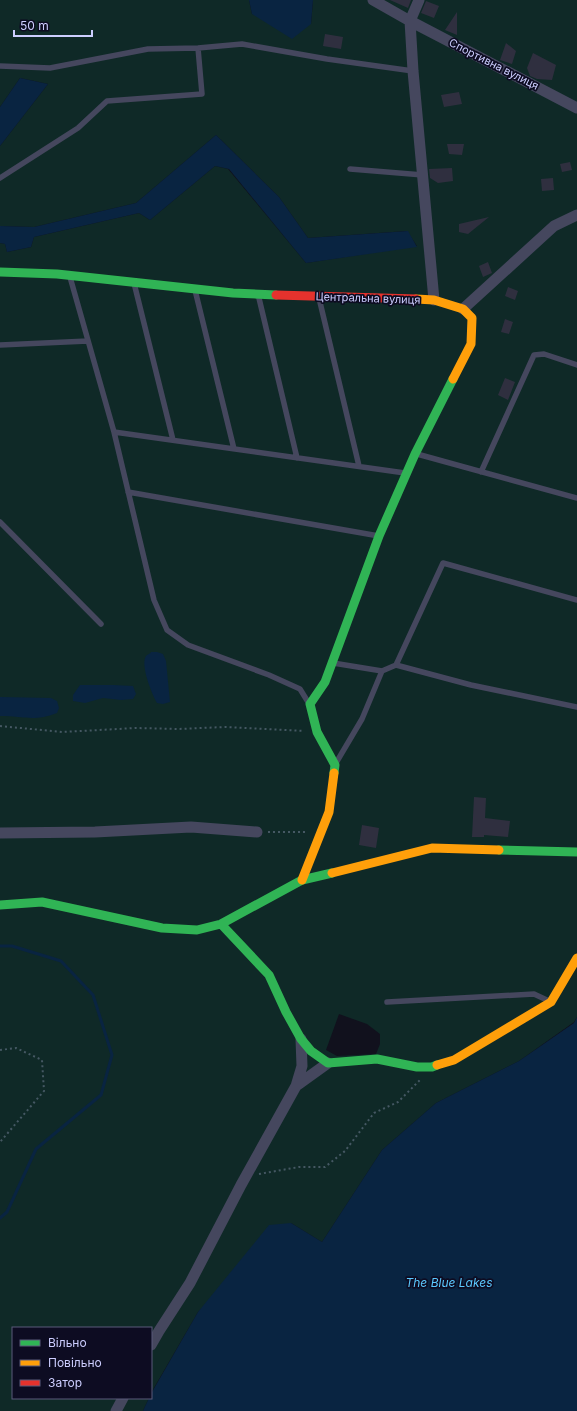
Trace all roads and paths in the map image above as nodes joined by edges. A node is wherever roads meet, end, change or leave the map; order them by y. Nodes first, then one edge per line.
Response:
1 (373, 0) edge
2 (419, 0) edge
3 (410, 21) junction
4 (198, 48) junction
5 (0, 66) edge
6 (413, 71) junction
7 (577, 108) edge
8 (350, 169) dead end
9 (423, 175) junction
10 (0, 178) edge
11 (577, 215) edge
12 (0, 272) edge
13 (70, 276) junction
14 (134, 282) junction
15 (194, 288) junction
16 (258, 293) junction
17 (318, 296) junction
18 (434, 300) junction
19 (463, 308) junction
20 (88, 341) junction
21 (0, 345) edge
22 (577, 365) edge
23 (114, 432) junction
24 (173, 440) junction
25 (234, 449) junction
26 (415, 454) junction
27 (297, 458) junction
28 (359, 466) junction
29 (481, 472) junction
30 (407, 473) junction
31 (128, 492) junction
32 (577, 498) edge
33 (0, 522) edge
34 (379, 536) junction
35 (577, 600) edge
36 (101, 624) dead end
37 (332, 663) junction
38 (396, 665) junction
39 (382, 671) junction
40 (310, 704) junction
41 (577, 707) edge
42 (0, 726) edge
43 (317, 732) junction
44 (335, 765) junction
45 (323, 831) junction
46 (256, 832) joint
47 (0, 833) edge
48 (577, 852) edge
49 (302, 880) junction
50 (0, 905) edge
51 (221, 924) junction
52 (577, 958) edge
53 (387, 1002) dead end
54 (551, 1002) junction
55 (301, 1039) junction
56 (0, 1050) edge
57 (328, 1063) junction
58 (432, 1068) junction
59 (296, 1086) junction
60 (0, 1142) edge
61 (246, 1178) junction
62 (152, 1343) edge
63 (122, 1399) edge
64 (116, 1411) edge

1 - 3 street, Спортивна вулиця
2 - 3 street, Центральна вулиця
3 - 6 street, Центральна вулиця
3 - 7 street, Спортивна вулиця
4 - 5 lane
4 - 6 lane
4 - 10 lane
6 - 9 street, Центральна вулиця
8 - 9 lane
9 - 18 street, Центральна вулиця
11 - 19 street
12 - 13 street, Центральна вулиця
13 - 14 street, Центральна вулиця
13 - 20 lane
14 - 15 street, Центральна вулиця
14 - 24 lane
15 - 16 street, Центральна вулиця
15 - 25 lane
16 - 17 street, Центральна вулиця
16 - 27 lane
17 - 18 street, Центральна вулиця
17 - 28 lane
18 - 19 street
19 - 26 street
20 - 21 lane
20 - 23 lane
22 - 29 lane
23 - 24 lane
23 - 31 lane
24 - 25 lane
25 - 27 lane
26 - 29 lane
26 - 30 street
27 - 28 lane
28 - 30 lane
29 - 32 lane
30 - 34 street
31 - 34 lane
31 - 40 lane
33 - 36 lane
34 - 37 street
35 - 38 lane
37 - 39 lane
37 - 40 street
38 - 39 lane
38 - 41 lane
39 - 44 lane
40 - 43 street
42 - 43 path
43 - 44 street
44 - 45 street
45 - 46 path
45 - 49 street
46 - 47 street
48 - 49 street
49 - 51 street
50 - 51 street
51 - 55 street
52 - 54 street
53 - 54 lane
54 - 58 street
55 - 57 street
55 - 59 street
56 - 60 path
57 - 58 street
57 - 59 street
58 - 61 path
59 - 61 street
61 - 62 street
63 - 64 street

